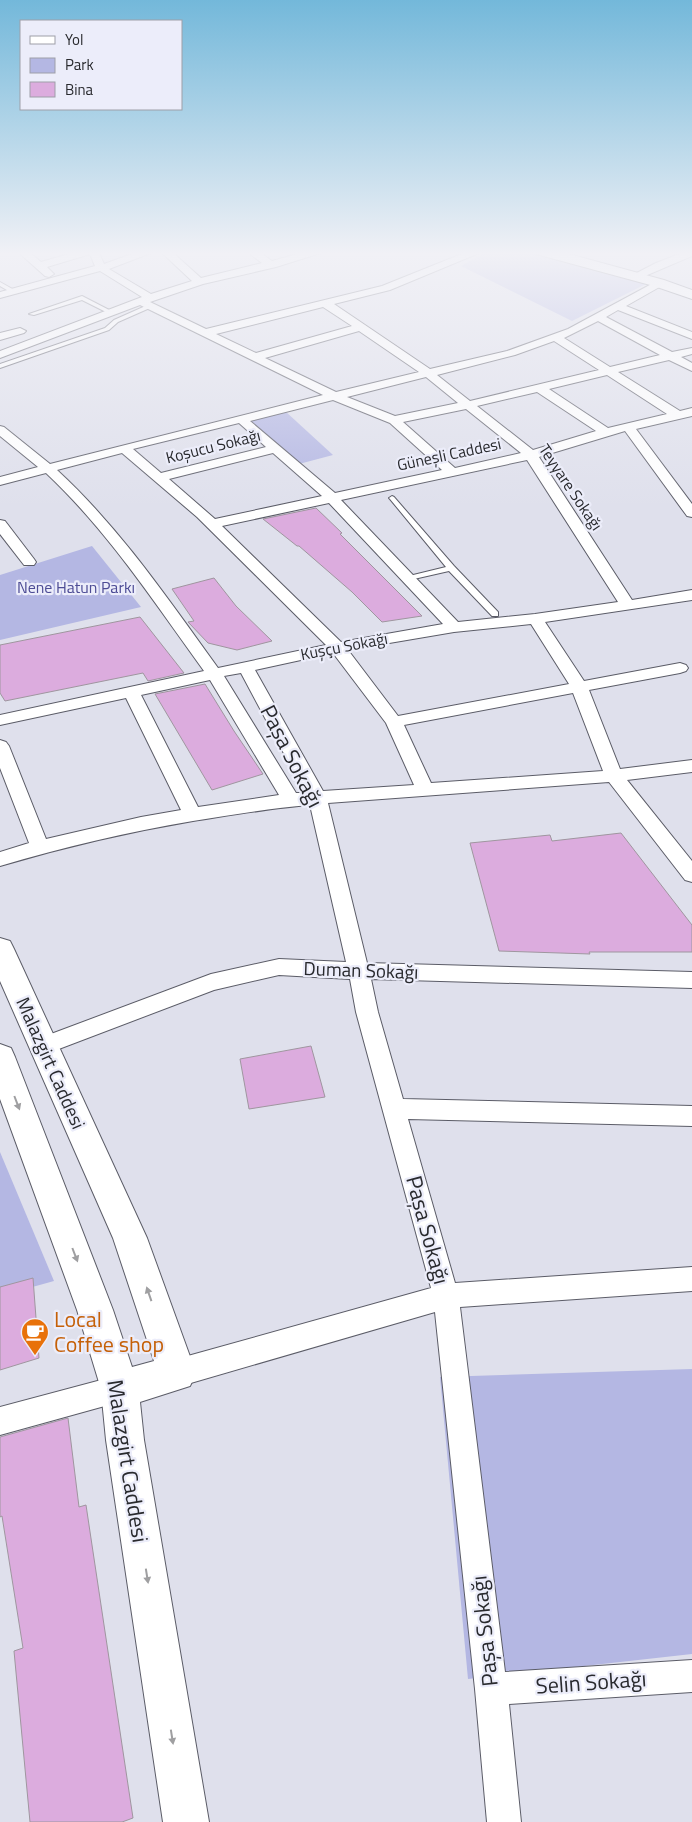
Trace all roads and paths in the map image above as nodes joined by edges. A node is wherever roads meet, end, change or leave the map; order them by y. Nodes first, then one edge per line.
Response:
1 (51, 336) edge
2 (86, 336) edge
3 (211, 336) edge
4 (328, 336) edge
5 (373, 336) edge
6 (634, 336) edge
7 (555, 337) joint
8 (692, 351) edge
9 (0, 355) edge
10 (671, 356) junction
11 (255, 357) junction
12 (0, 366) edge
13 (692, 368) edge
14 (607, 371) junction
15 (428, 373) junction
16 (539, 388) junction
17 (334, 396) junction
18 (468, 405) junction
19 (692, 412) edge
20 (677, 415) junction
21 (241, 419) junction
22 (394, 420) junction
23 (628, 427) junction
24 (0, 430) edge
25 (606, 432) junction
26 (124, 448) junction
27 (274, 448) junction
28 (531, 455) junction
29 (48, 468) junction
30 (451, 471) junction
31 (160, 477) junction
32 (0, 481) edge
33 (331, 497) junction
34 (392, 498) dead end
35 (692, 513) edge
36 (0, 524) edge
37 (212, 524) junction
38 (29, 562) dead end
39 (451, 568) junction
40 (408, 579) junction
41 (692, 595) edge
42 (628, 605) junction
43 (495, 614) dead end
44 (535, 619) junction
45 (454, 627) junction
46 (336, 647) junction
47 (245, 666) junction
48 (680, 668) dead end
49 (214, 673) junction
50 (579, 686) junction
51 (131, 691) junction
52 (0, 720) edge
53 (394, 722) junction
54 (0, 746) edge
55 (692, 766) edge
56 (614, 776) junction
57 (425, 790) junction
58 (318, 798) junction
59 (291, 800) junction
60 (193, 815) junction
61 (40, 847) junction
62 (0, 859) edge
63 (692, 876) edge
64 (0, 949) edge
65 (358, 972) junction
66 (692, 980) edge
67 (44, 1046) junction
68 (0, 1057) edge
69 (394, 1109) junction
70 (692, 1116) edge
71 (692, 1279) edge
72 (446, 1296) junction
73 (177, 1373) junction
74 (120, 1389) junction
75 (0, 1420) edge
76 (692, 1676) edge
77 (491, 1689) junction
78 (186, 1822) edge
79 (504, 1822) edge

1 - 9 street
2 - 12 lane
3 - 11 street
4 - 11 street
5 - 15 street, Teyyare Sokağı
6 - 10 street
7 - 14 street
7 - 15 street
8 - 10 street
10 - 13 street
10 - 14 street
11 - 17 street
14 - 16 street
14 - 20 street
15 - 17 street
15 - 18 street, Teyyare Sokağı
16 - 18 street
16 - 25 street
17 - 21 street
17 - 22 street
18 - 22 street
18 - 28 street, Teyyare Sokağı
19 - 20 street, Güneşli Caddesi
20 - 23 street, Güneşli Caddesi
21 - 26 street
21 - 27 street
22 - 30 street
23 - 25 street, Güneşli Caddesi
23 - 35 street
24 - 29 street, Paşa Sokağı
25 - 28 street, Güneşli Caddesi
26 - 29 street
26 - 31 street
27 - 31 street, Koşucu Sokağı
27 - 33 street
28 - 30 street, Güneşli Caddesi
28 - 42 street, Teyyare Sokağı
29 - 32 street
29 - 49 street, Paşa Sokağı
30 - 33 street, Güneşli Caddesi
31 - 37 street
33 - 37 street, Güneşli Caddesi
33 - 40 street
34 - 39 lane
36 - 38 street
37 - 46 street
39 - 40 lane
39 - 43 lane
40 - 45 street
41 - 42 street, Kuşçu Sokağı
42 - 44 street, Kuşçu Sokağı
44 - 45 street, Kuşçu Sokağı
44 - 50 street
45 - 46 street, Kuşçu Sokağı
46 - 47 street, Kuşçu Sokağı
46 - 53 street
47 - 49 street, Kuşçu Sokağı
47 - 58 street, Paşa Sokağı
48 - 50 street
49 - 51 street, Kuşçu Sokağı
49 - 59 street, Paşa Sokağı
50 - 53 street
50 - 56 street
51 - 52 street, Kuşçu Sokağı
51 - 60 street
53 - 57 street
54 - 61 street
55 - 56 street
56 - 57 street
56 - 63 street
57 - 58 street
58 - 59 street
58 - 65 street, Paşa Sokağı
59 - 60 street
60 - 61 street
61 - 62 street
64 - 67 main road, Malazgirt Caddesi
65 - 66 street, Duman Sokağı
65 - 67 street, Duman Sokağı
65 - 69 street, Paşa Sokağı
73 -> 67 main road, Malazgirt Caddesi
68 -> 74 main road, Malazgirt Caddesi
69 - 70 street
69 - 72 street, Paşa Sokağı
71 - 72 street
72 - 73 street
72 - 77 street, Paşa Sokağı
73 - 74 main road
74 - 75 street
74 -> 78 main road, Malazgirt Caddesi
76 - 77 street, Selin Sokağı
77 - 79 street, Paşa Sokağı

